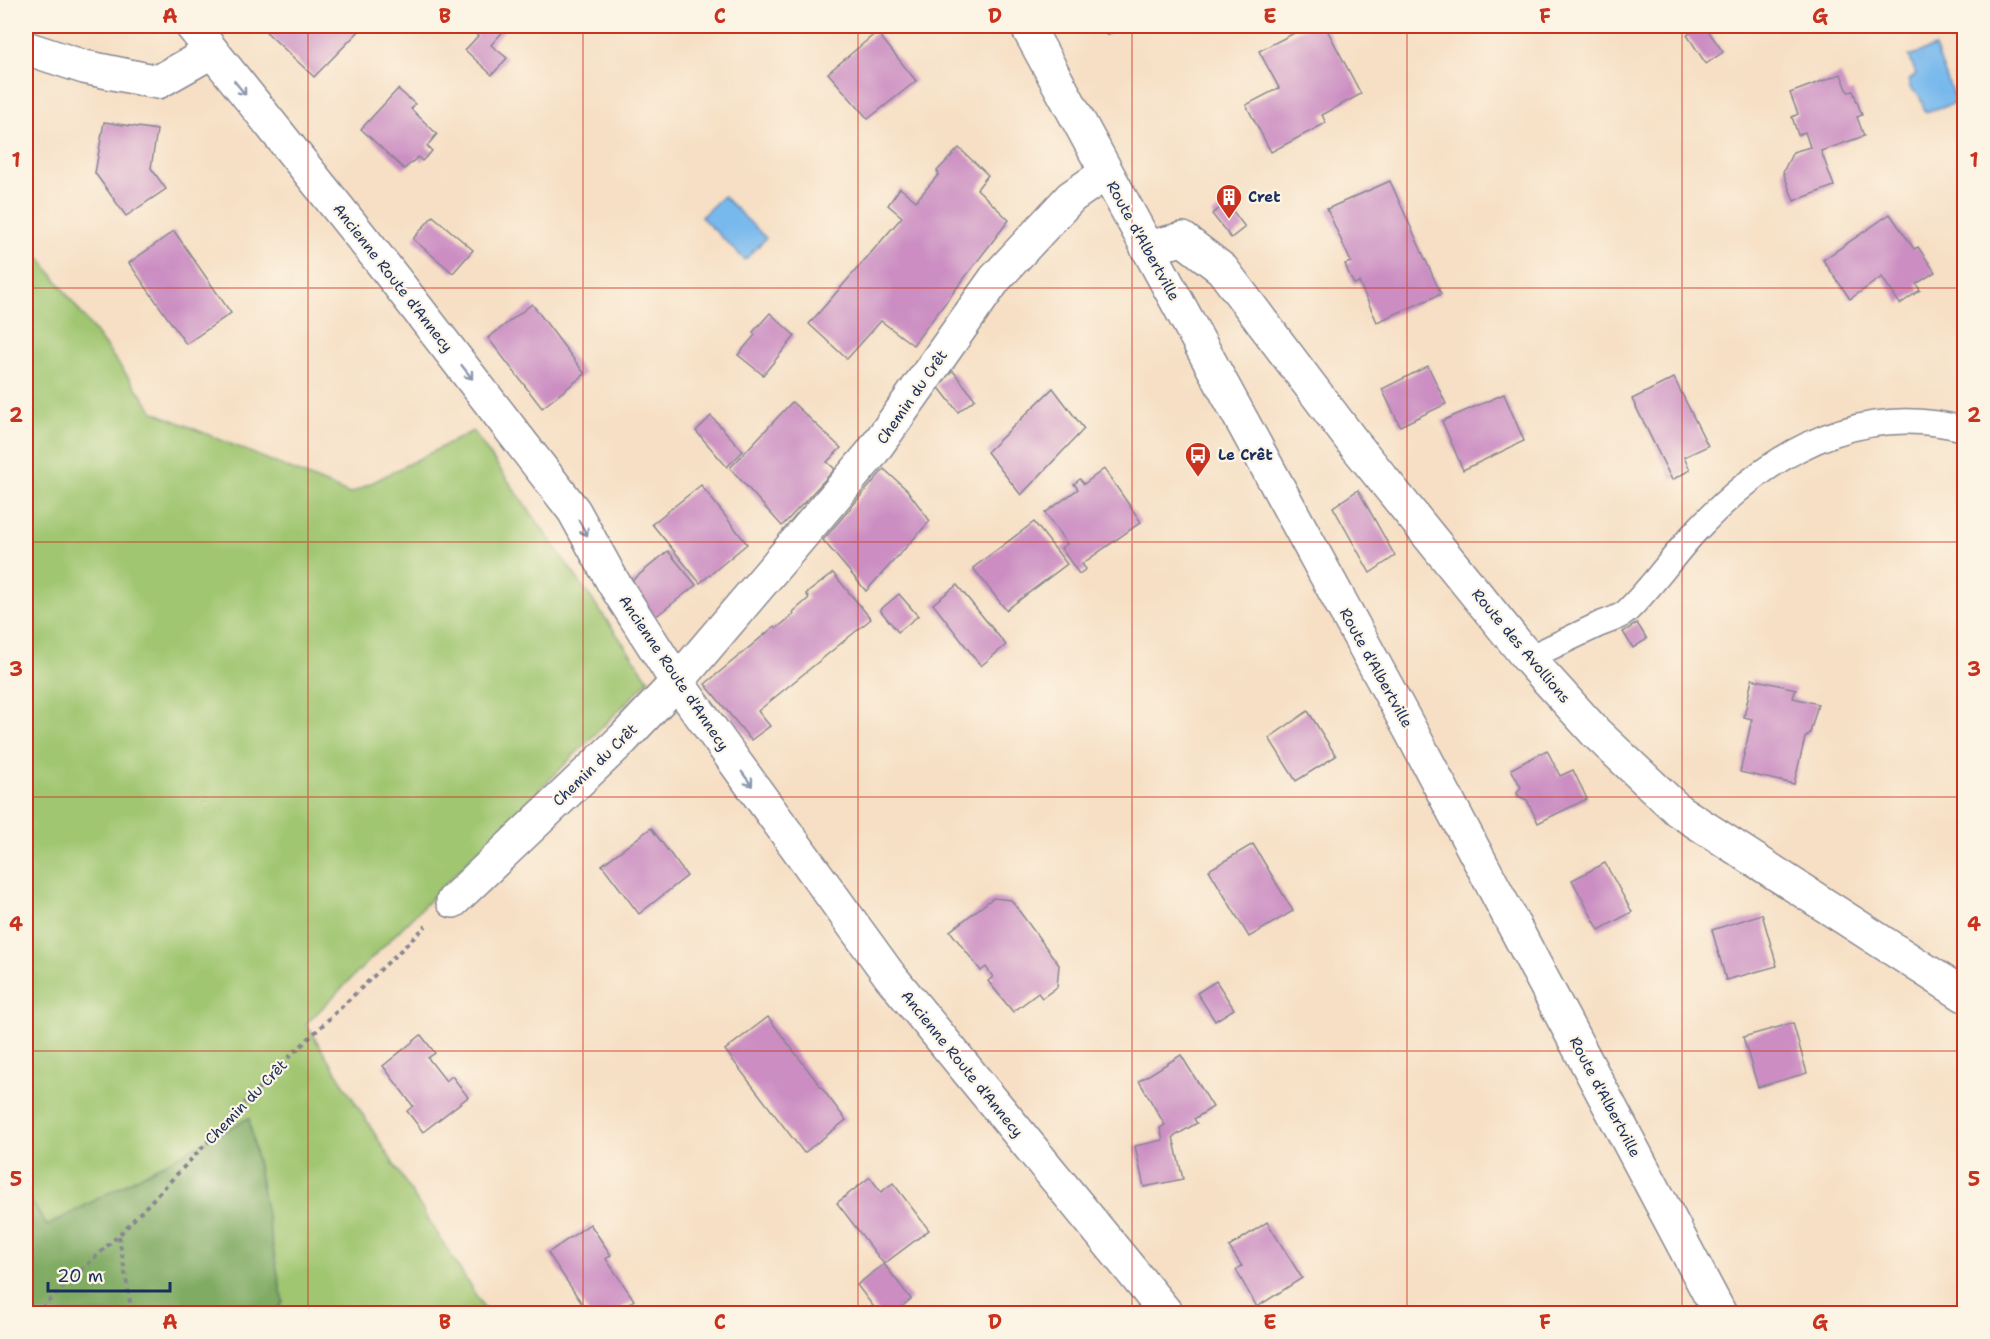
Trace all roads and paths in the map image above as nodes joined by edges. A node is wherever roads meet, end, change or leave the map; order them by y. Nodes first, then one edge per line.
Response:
1 (192, 26) edge
2 (1026, 26) edge
3 (26, 48) edge
4 (211, 52) junction
5 (1106, 173) junction
6 (1147, 248) junction
7 (1965, 429) edge
8 (1528, 658) junction
9 (677, 682) junction
10 (453, 901) joint
11 (1965, 995) edge
12 (119, 1235) junction
13 (35, 1314) edge
14 (132, 1314) edge
15 (1167, 1314) edge
16 (1720, 1314) edge

1 - 4 street, Ancienne Route d'Annecy
2 - 5 street, Route d'Albertville
3 - 4 street
4 -> 9 street, Ancienne Route d'Annecy
5 - 6 street, Route d'Albertville
5 - 9 street, Chemin du Crêt
6 - 8 street, Route des Avollions
6 - 16 street, Route d'Albertville
7 - 8 lane
8 - 11 street, Route des Avollions
9 - 10 street, Chemin du Crêt
9 -> 15 street, Ancienne Route d'Annecy
10 - 12 path, Chemin du Crêt
12 - 13 path, Chemin du Crêt
12 - 14 path

